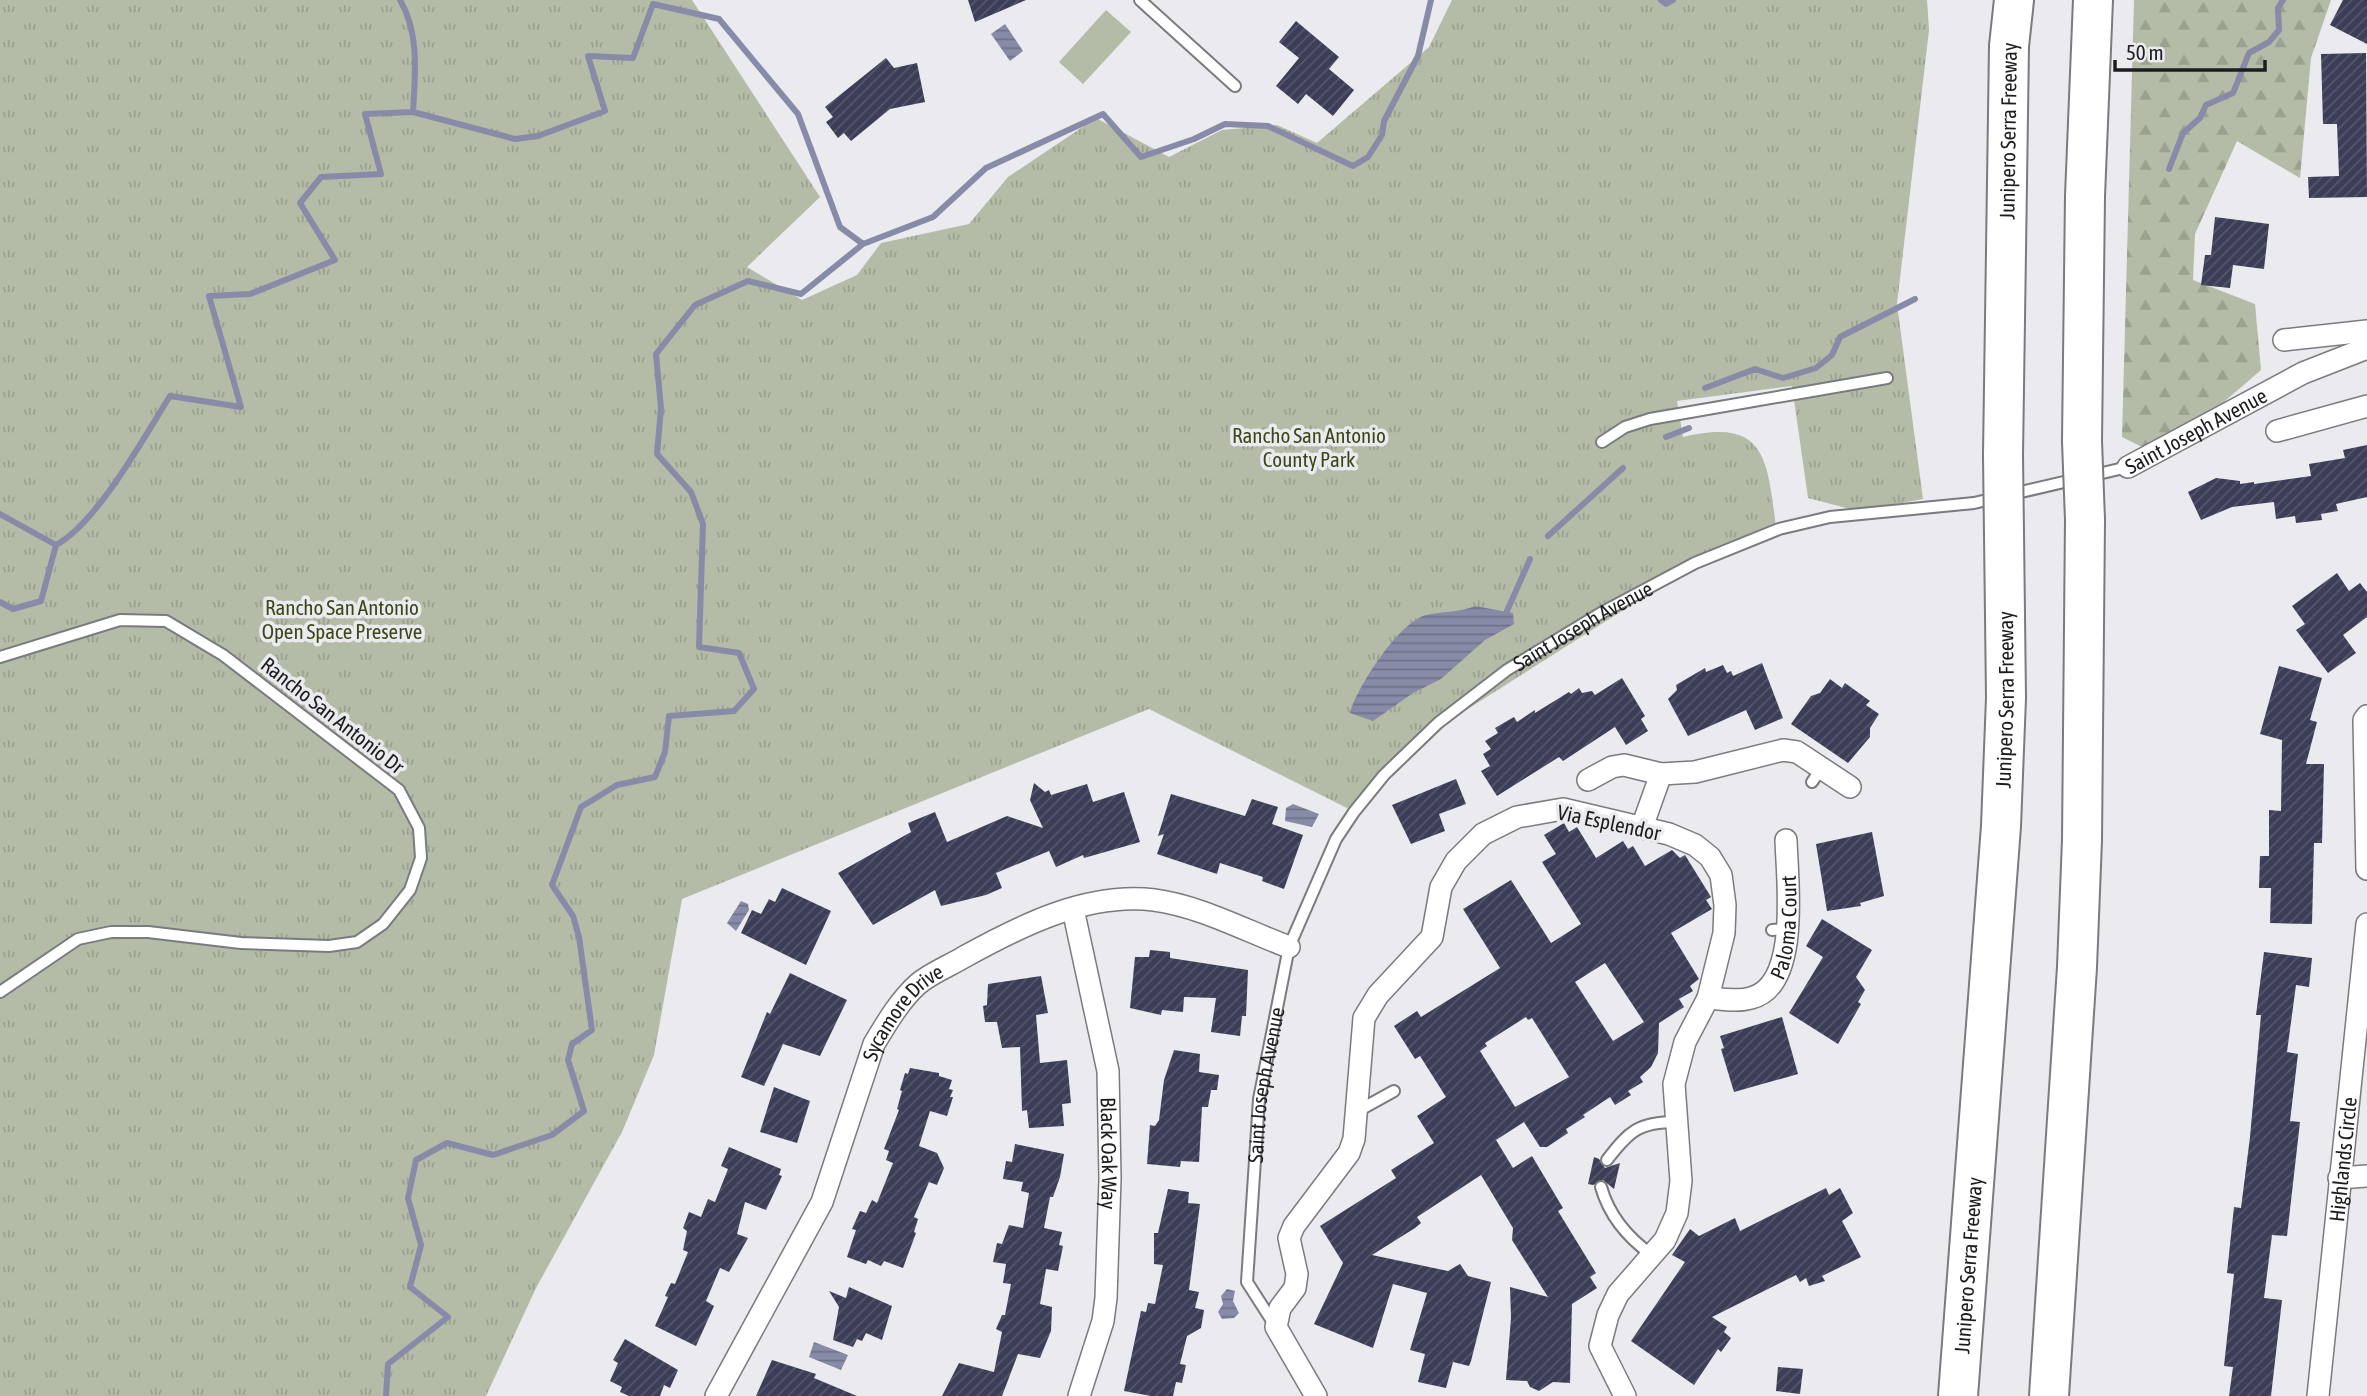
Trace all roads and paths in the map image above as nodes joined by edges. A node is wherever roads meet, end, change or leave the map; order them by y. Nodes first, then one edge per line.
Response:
1 (1140, 0) edge
2 (2014, 0) edge
3 (2093, 0) edge
4 (1235, 86) dead end
5 (2367, 331) edge
6 (2284, 340) dead end
7 (2367, 348) edge
8 (1887, 379) dead end
9 (2367, 406) edge
10 (2277, 431) dead end
11 (1602, 442) dead end
12 (2128, 467) joint
13 (0, 657) edge
14 (2367, 716) edge
15 (1661, 774) junction
16 (1588, 780) dead end
17 (1850, 787) dead end
18 (1642, 827) junction
19 (1782, 853) dead end
20 (2367, 869) edge
21 (1073, 909) junction
22 (2367, 924) edge
23 (1289, 947) junction
24 (0, 992) edge
25 (1708, 998) junction
26 (1394, 1091) dead end
27 (1354, 1114) junction
28 (1676, 1122) junction
29 (1607, 1160) dead end
30 (2367, 1176) edge
31 (2339, 1178) junction
32 (1601, 1187) dead end
33 (1652, 1255) junction
34 (1276, 1327) junction
35 (1622, 1395) edge
36 (716, 1396) edge
37 (1079, 1396) edge
38 (1316, 1396) edge
39 (1958, 1396) edge
40 (2049, 1396) edge
41 (2318, 1396) edge

1 - 4 lane
2 - 39 highway, Junipero Serra Freeway, bridge
3 - 40 highway, bridge
5 - 6 street
7 - 12 street, Saint Joseph Avenue
8 - 11 lane
9 - 10 street, Saint Joseph Avenue
12 - 23 lane, Saint Joseph Avenue
13 - 24 lane, Rancho San Antonio Dr
14 - 20 street
15 - 16 street
15 - 17 street
15 - 18 street
18 - 25 street, Via Esplendor
18 - 27 street, Via Esplendor
19 - 25 street, Paloma Court
21 - 23 street, Sycamore Drive
21 - 36 street, Sycamore Drive
21 - 37 street, Black Oak Way
22 - 31 street, Highlands Circle
23 - 34 lane, Saint Joseph Avenue
25 - 28 street, Via Esplendor
26 - 27 lane
27 - 34 street, Via Esplendor
28 - 29 lane
28 - 33 street, Via Esplendor
30 - 31 street
31 - 41 street, Highlands Circle
32 - 33 lane
33 - 35 street, Via Esplendor
34 - 38 street

